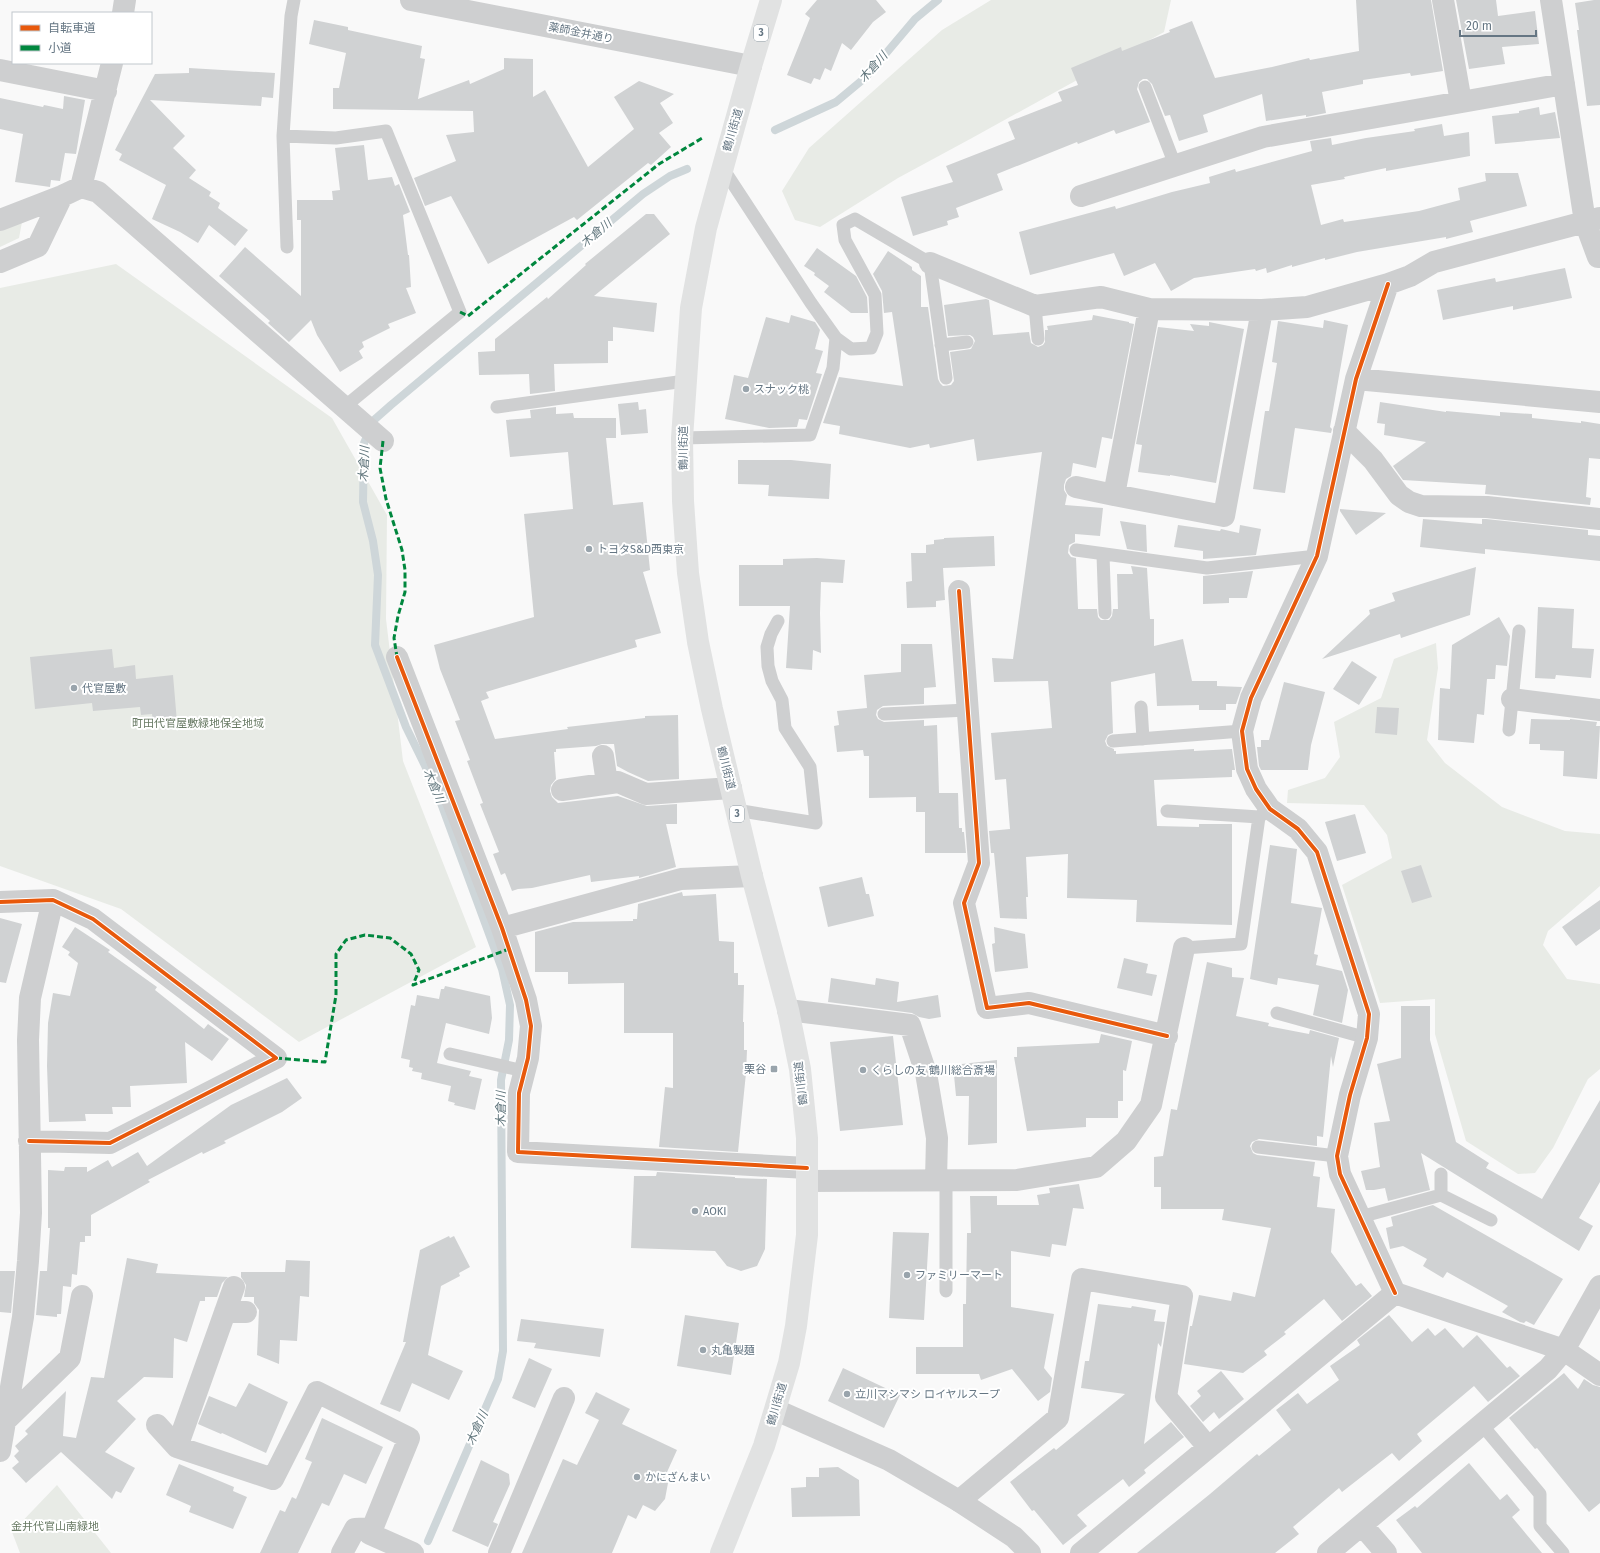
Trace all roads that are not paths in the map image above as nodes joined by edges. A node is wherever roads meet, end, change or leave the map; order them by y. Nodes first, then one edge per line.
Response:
1 (125, 0) edge
2 (294, 0) edge
3 (411, 0) edge
4 (771, 0) edge
5 (1443, 0) edge
6 (1551, 0) edge
7 (122, 12) edge
8 (112, 64) edge
9 (750, 66) junction
10 (0, 70) edge
11 (1564, 84) junction
12 (1144, 87) dead end
13 (106, 91) junction
14 (1461, 102) junction
15 (283, 136) junction
16 (1175, 165) junction
17 (722, 167) junction
18 (71, 192) junction
19 (1081, 196) dead end
20 (0, 220) edge
21 (1592, 220) edge
22 (286, 247) dead end
23 (1600, 257) edge
24 (0, 262) edge
25 (930, 263) junction
26 (1388, 284) junction
27 (1035, 306) junction
28 (1149, 309) junction
29 (1262, 310) junction
30 (836, 338) junction
31 (1038, 339) dead end
32 (967, 342) dead end
33 (942, 345) junction
34 (946, 378) dead end
35 (1356, 378) junction
36 (685, 381) junction
37 (1600, 402) edge
38 (498, 407) dead end
39 (347, 411) junction
40 (1344, 431) junction
41 (682, 438) junction
42 (383, 441) dead end
43 (1076, 487) dead end
44 (1114, 495) junction
45 (1600, 519) edge
46 (1076, 550) dead end
47 (1104, 554) junction
48 (1317, 556) junction
49 (959, 591) dead end
50 (1105, 613) dead end
51 (778, 621) dead end
52 (1519, 631) dead end
53 (397, 657) dead end
54 (1512, 699) junction
55 (1141, 707) dead end
56 (967, 710) junction
57 (1600, 710) edge
58 (884, 714) dead end
59 (1509, 730) dead end
60 (1242, 731) junction
61 (1143, 739) junction
62 (1113, 741) dead end
63 (603, 756) dead end
64 (607, 783) junction
65 (730, 788) junction
66 (562, 790) dead end
67 (736, 810) junction
68 (1167, 812) dead end
69 (1265, 812) junction
70 (752, 876) junction
71 (53, 900) junction
72 (0, 902) edge
73 (502, 928) junction
74 (1184, 948) joint
75 (788, 1010) junction
76 (1277, 1013) dead end
77 (1167, 1036) junction
78 (1367, 1038) junction
79 (450, 1054) dead end
80 (519, 1070) junction
81 (29, 1141) junction
82 (1258, 1146) dead end
83 (1337, 1156) junction
84 (807, 1174) junction
85 (1441, 1174) dead end
86 (941, 1180) junction
87 (1441, 1195) junction
88 (1360, 1217) junction
89 (1491, 1220) dead end
90 (1600, 1286) edge
91 (234, 1287) dead end
92 (946, 1291) dead end
93 (1395, 1293) junction
94 (82, 1296) dead end
95 (1564, 1350) junction
96 (1600, 1374) edge
97 (564, 1398) dead end
98 (776, 1410) junction
99 (6, 1420) junction
100 (157, 1425) dead end
101 (1482, 1425) junction
102 (177, 1446) junction
103 (1208, 1447) junction
104 (0, 1451) edge
105 (959, 1500) junction
106 (1362, 1525) junction
107 (373, 1528) junction
108 (342, 1553) edge
109 (413, 1553) edge
110 (499, 1553) edge
111 (721, 1553) edge
112 (1030, 1553) edge
113 (1080, 1553) edge
114 (1328, 1553) edge
115 (1386, 1553) edge
116 (1562, 1553) edge

1 - 7 street
2 - 15 lane
3 - 9 street, 薬師金井通り
4 - 9 main road, 鶴川街道 / 3
5 - 14 street
6 - 11 street
8 - 13 street
9 - 17 main road, 鶴川街道 / 3
10 - 13 street
11 - 14 street
11 - 21 street
12 - 16 lane
13 - 18 street
14 - 16 street
15 - 22 lane
15 - 39 lane
16 - 19 street
17 - 30 lane
17 - 36 main road, 鶴川街道 / 3
18 - 20 street
18 - 24 street
18 - 39 street
21 - 23 street
21 - 26 street
25 - 27 street
25 - 30 lane
25 - 33 lane
26 - 29 street
26 - 35 street
27 - 28 street
27 - 31 lane
28 - 29 street
28 - 44 street
29 - 44 street
30 - 41 lane
32 - 33 lane
33 - 34 lane
35 - 37 street
35 - 40 street
36 - 38 lane
36 - 41 main road, 鶴川街道 / 3
39 - 42 street
40 - 45 street
40 - 48 street
41 - 65 main road, 鶴川街道 / 3
43 - 44 street
46 - 47 lane
47 - 48 lane
47 - 50 lane
48 - 60 street
49 - 56 street
51 - 67 lane
52 - 54 lane
53 - 73 street
54 - 57 street
54 - 59 lane
55 - 61 lane
56 - 58 lane
56 - 77 street
60 - 61 lane
60 - 69 street
61 - 62 lane
63 - 64 street
64 - 65 street
64 - 66 street
65 - 67 main road, 鶴川街道 / 3
67 - 70 main road, 鶴川街道 / 3
68 - 69 lane
69 - 74 lane
69 - 78 street
70 - 73 street
70 - 75 main road, 鶴川街道 / 3
71 - 72 street
71 - 81 street
71 - 81 street
73 - 80 street
74 - 77 street
75 - 84 main road, 鶴川街道 / 3
75 - 86 street
76 - 78 lane
77 - 86 street
78 - 83 street
79 - 80 lane
80 - 84 street
81 - 99 street
82 - 83 lane
83 - 88 street
84 - 86 street
84 - 98 main road, 鶴川街道 / 3
85 - 87 lane
86 - 92 lane
87 - 88 lane
87 - 89 lane
88 - 93 street
90 - 95 street
91 - 102 street
93 - 95 street
93 - 103 street
94 - 99 street
95 - 96 street
95 - 101 street
97 - 110 street
98 - 105 street
98 - 111 main road, 鶴川街道 / 3
99 - 104 street
100 - 102 street
101 - 106 street
101 - 116 lane
102 - 107 street
103 - 105 street
103 - 113 street
105 - 112 street
106 - 114 street
106 - 115 street
107 - 108 street
107 - 109 street

